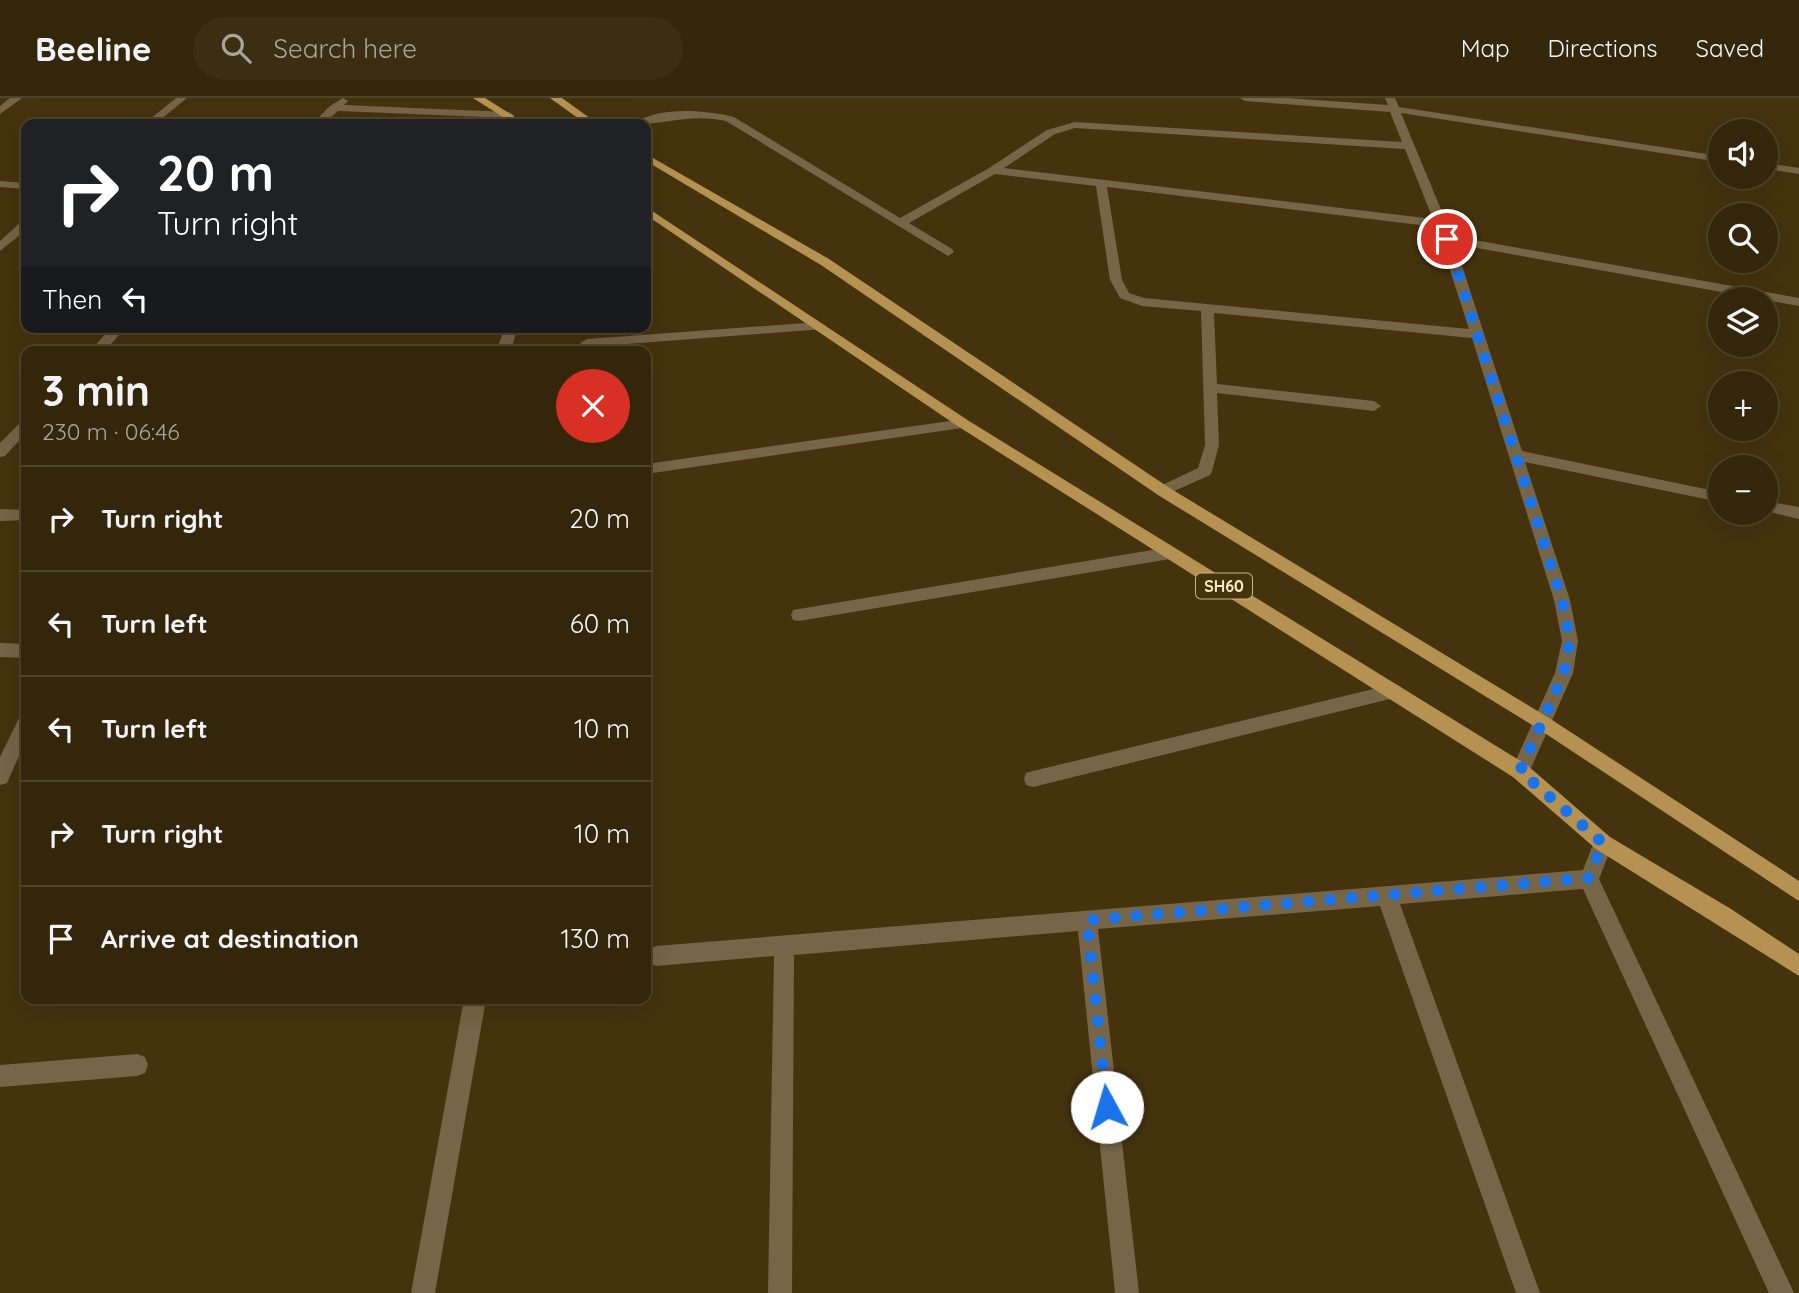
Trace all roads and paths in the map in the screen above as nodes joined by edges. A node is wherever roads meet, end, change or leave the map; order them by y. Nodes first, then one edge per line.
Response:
1 (17, 98) edge
2 (182, 98) edge
3 (348, 98) edge
4 (478, 98) edge
5 (555, 98) edge
6 (1245, 98) edge
7 (1392, 103) edge
8 (334, 108) junction
9 (0, 111) edge
10 (509, 115) junction
11 (155, 119) edge
12 (322, 119) edge
13 (515, 119) edge
14 (586, 119) edge
15 (651, 120) edge
16 (1410, 146) junction
17 (1708, 157) edge
18 (651, 160) edge
19 (1778, 168) edge
20 (992, 170) junction
21 (1799, 171) edge
22 (1101, 183) junction
23 (0, 184) edge
24 (21, 186) edge
25 (651, 213) edge
26 (900, 223) junction
27 (1442, 224) junction
28 (21, 229) edge
29 (1447, 239) junction
30 (0, 247) edge
31 (948, 252) dead end
32 (1799, 302) edge
33 (1207, 309) junction
34 (819, 326) junction
35 (114, 333) edge
36 (1478, 334) junction
37 (587, 343) dead end
38 (102, 346) edge
39 (1209, 388) junction
40 (1374, 406) dead end
41 (964, 425) junction
42 (21, 430) edge
43 (0, 452) edge
44 (1516, 454) junction
45 (651, 468) edge
46 (1163, 491) junction
47 (1708, 494) edge
48 (1778, 509) edge
49 (1799, 513) edge
50 (0, 515) edge
51 (21, 515) edge
52 (1170, 553) junction
53 (799, 615) dead end
54 (0, 650) edge
55 (21, 651) edge
56 (1394, 691) junction
57 (1543, 723) junction
58 (21, 732) edge
59 (1520, 771) junction
60 (0, 777) edge
61 (1033, 779) dead end
62 (1603, 843) junction
63 (1588, 878) junction
64 (1799, 892) edge
65 (1387, 896) junction
66 (1087, 920) junction
67 (784, 946) junction
68 (656, 956) dead end
69 (1799, 966) edge
70 (474, 1004) edge
71 (137, 1065) dead end
72 (0, 1076) edge
73 (423, 1293) edge
74 (780, 1293) edge
75 (1127, 1293) edge
76 (1528, 1293) edge
77 (1782, 1293) edge

1 - 9 street
2 - 11 street
3 - 8 street
4 - 10 main road
5 - 14 main road
6 - 7 street
7 - 16 street
7 - 17 street
8 - 10 street
8 - 12 street
10 - 13 main road
15 - 26 street
16 - 20 street
16 - 27 street
18 - 46 main road, SH60
19 - 21 street
20 - 22 street
20 - 26 street
22 - 27 street
22 - 33 street
23 - 24 street
25 - 34 main road, SH60
26 - 31 street
27 - 29 street
28 - 30 street
29 - 32 street
29 - 36 street
33 - 36 street
33 - 39 street
34 - 37 street
34 - 41 main road, SH60
35 - 38 street
36 - 44 street
39 - 40 street
39 - 46 street
41 - 45 street
41 - 52 main road, SH60
42 - 43 street
44 - 47 street
44 - 57 street
46 - 57 main road, SH60
48 - 49 street
50 - 51 street
52 - 53 street
52 - 56 main road, SH60
54 - 55 street
56 - 59 main road, SH60
56 - 61 street
57 - 59 street
57 - 64 main road, SH60
58 - 60 street
59 - 62 main road, SH60
62 - 63 street
62 - 69 main road, SH60
63 - 65 street
63 - 77 street
65 - 66 street
65 - 76 street
66 - 67 street
66 - 75 street
67 - 68 street
67 - 74 street
70 - 73 street
71 - 72 street

